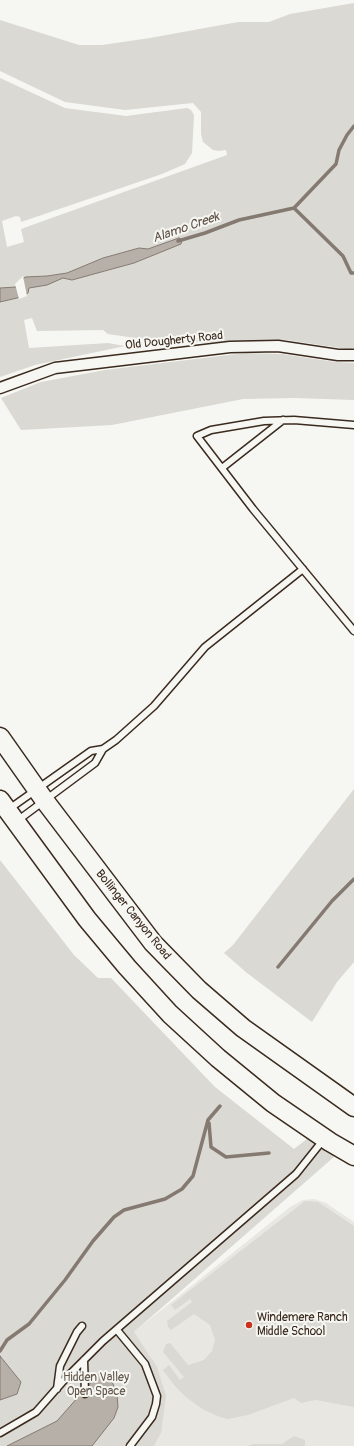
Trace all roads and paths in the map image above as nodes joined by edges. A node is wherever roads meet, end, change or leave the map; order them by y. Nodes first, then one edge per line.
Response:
1 (354, 355) edge
2 (0, 388) edge
3 (283, 420) junction
4 (354, 425) edge
5 (222, 468) junction
6 (302, 569) junction
7 (354, 631) edge
8 (0, 737) edge
9 (104, 749) junction
10 (40, 795) junction
11 (8, 811) edge
12 (354, 1107) edge
13 (325, 1138) junction
14 (354, 1156) edge
15 (82, 1326) dead end
16 (117, 1330) junction
17 (84, 1360) junction
18 (57, 1389) junction
19 (85, 1394) dead end
20 (0, 1433) edge
21 (130, 1446) edge

1 - 2 street, Old Dougherty Road
3 - 4 lane
3 - 5 lane
3 - 5 lane
5 - 6 lane
6 - 7 lane
6 - 9 lane
8 - 10 main road, Bollinger Canyon Road
9 - 10 lane
9 - 10 lane
10 - 11 lane
10 - 11 lane
10 - 12 main road, Bollinger Canyon Road
11 - 13 main road
13 - 14 main road
13 - 16 lane
15 - 18 lane
16 - 17 lane
16 - 21 lane
17 - 18 lane
17 - 19 lane
18 - 20 lane

